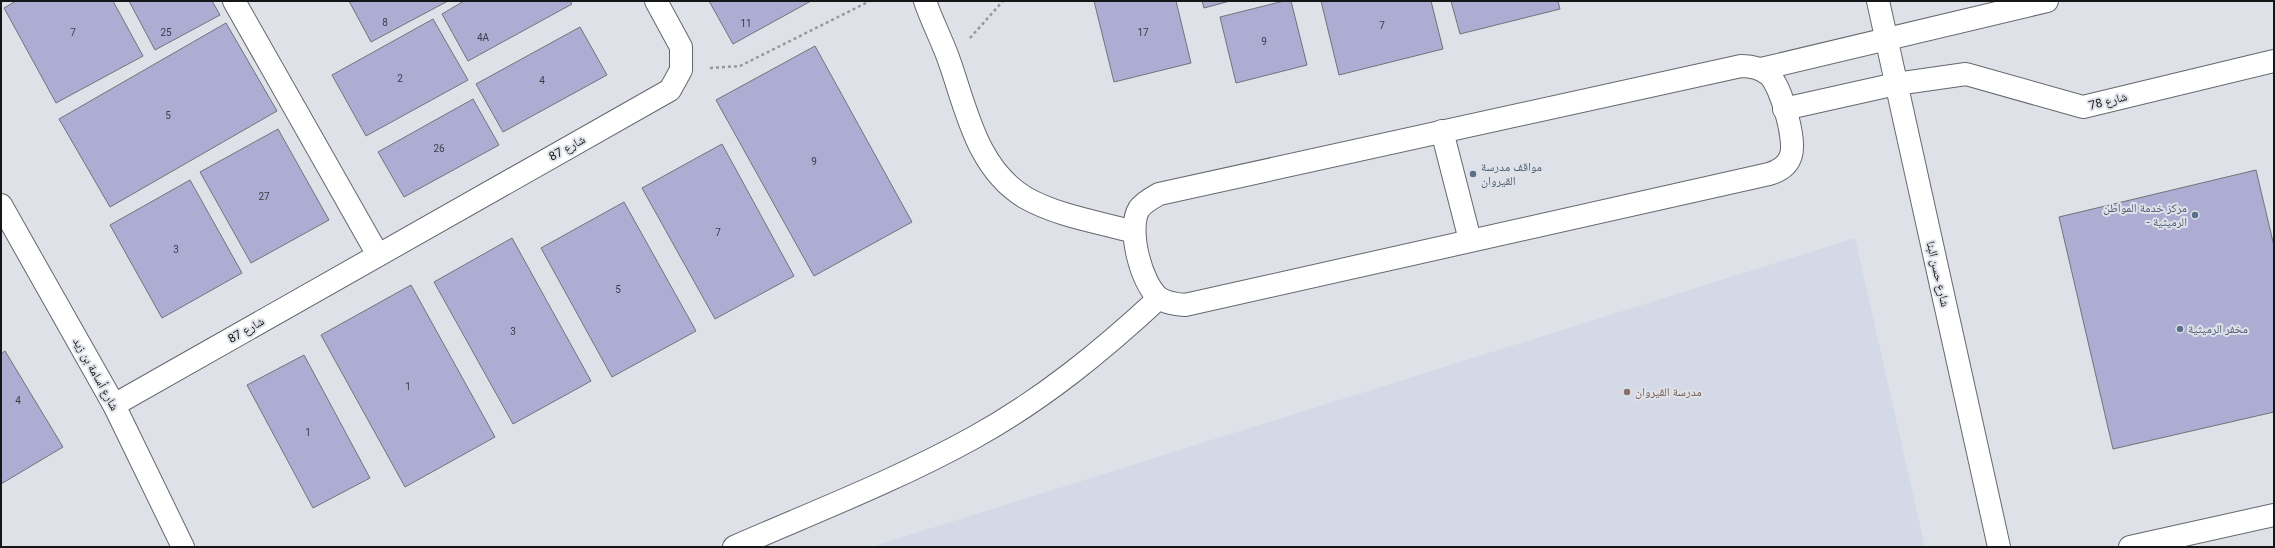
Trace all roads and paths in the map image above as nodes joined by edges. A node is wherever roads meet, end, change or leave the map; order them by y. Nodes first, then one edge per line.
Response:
1 (234, 1) edge
2 (656, 1) edge
3 (870, 1) edge
4 (925, 1) edge
5 (1003, 1) edge
6 (1878, 1) edge
7 (2047, 1) edge
8 (1887, 38) junction
9 (949, 61) junction
10 (2274, 61) edge
11 (681, 70) junction
12 (1761, 70) junction
13 (1896, 84) junction
14 (1784, 109) junction
15 (1442, 131) junction
16 (1, 205) edge
17 (1134, 232) junction
18 (1470, 240) junction
19 (378, 255) junction
20 (1159, 298) junction
21 (114, 405) junction
22 (2274, 515) edge
23 (184, 547) edge
24 (734, 547) edge
25 (1999, 547) edge
26 (2130, 547) edge

1 - 19 street
2 - 11 street, شارع 87
3 - 11 path
4 - 9 street
5 - 9 path
6 - 8 street, شارع حسن البنا
7 - 8 street
8 - 12 street
8 - 13 street, شارع حسن البنا
9 - 17 street
10 - 13 street, شارع 78
11 - 19 street, شارع 87
12 - 14 street
12 - 15 street
13 - 14 street, شارع 78
13 - 25 street, شارع حسن البنا
14 - 18 street
15 - 17 street
15 - 18 street
16 - 21 street, شارع أسامة بن زيد
17 - 20 street
18 - 20 street
19 - 21 street, شارع 87
20 - 24 street
21 - 23 street, شارع أسامة بن زيد
22 - 26 street

